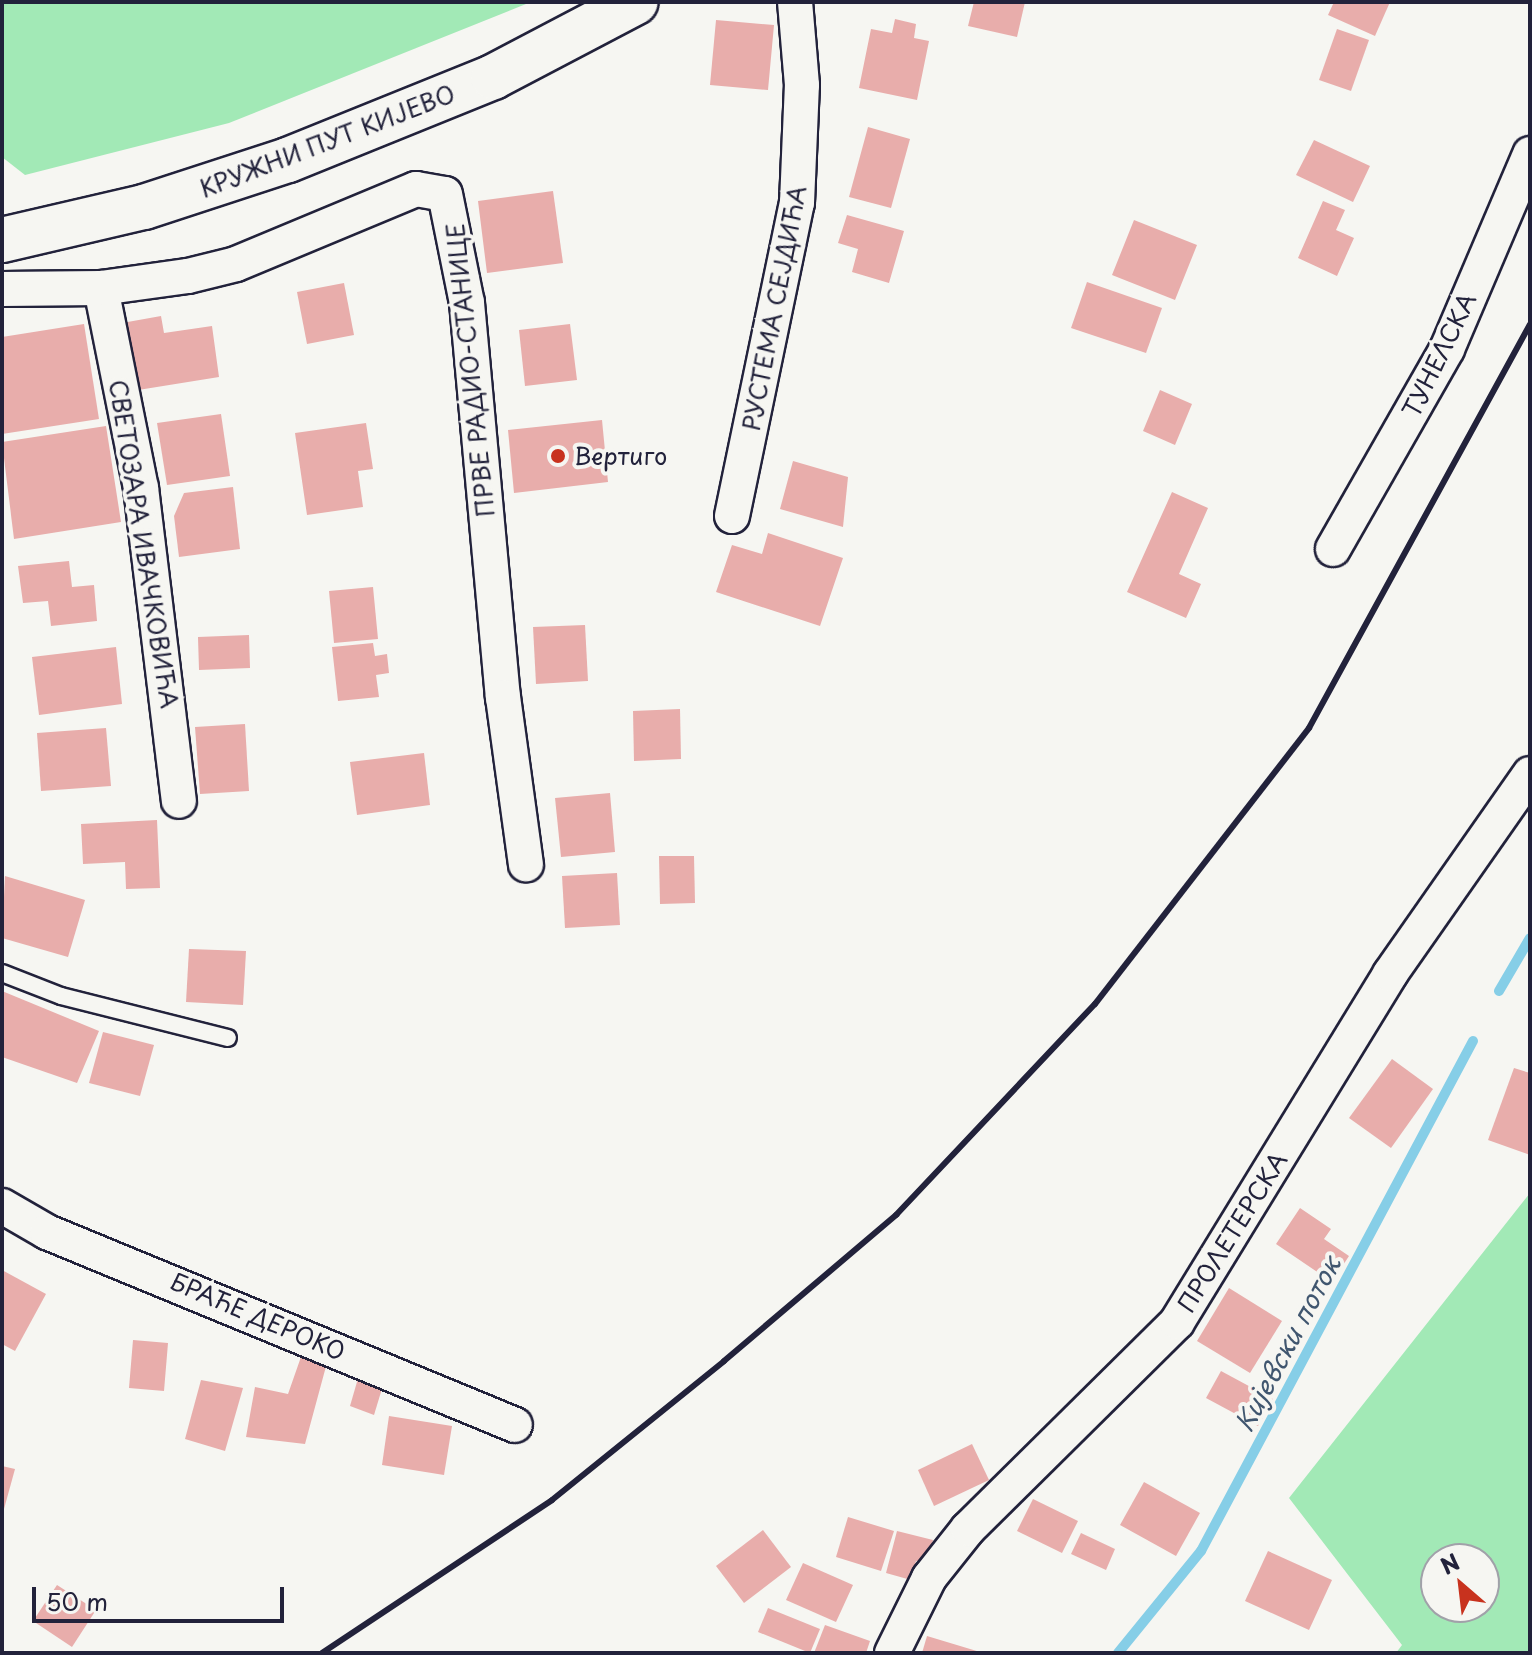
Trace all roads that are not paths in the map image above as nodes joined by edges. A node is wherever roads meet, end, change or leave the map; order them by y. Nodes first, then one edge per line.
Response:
1 (636, 2) edge
2 (795, 2) edge
3 (1530, 154) edge
4 (2, 240) edge
5 (101, 288) junction
6 (2, 289) edge
7 (732, 516) dead end
8 (1333, 549) dead end
9 (1530, 774) edge
10 (179, 801) dead end
11 (526, 864) dead end
12 (2, 973) edge
13 (228, 1038) dead end
14 (2, 1206) edge
15 (515, 1425) dead end
16 (892, 1653) edge

1 - 4 main road, КРУЖНИ ПУТ КИЈЕВО
2 - 7 street, РУСТЕМА СЕЈДИЋА
3 - 8 street, ТУНЕЛСКА
5 - 6 street, ПРВЕ РАДИО-СТАНИЦЕ
5 - 10 street, СВЕТОЗАРА ИВАЧКОВИЋА
5 - 11 street, ПРВЕ РАДИО-СТАНИЦЕ
9 - 16 street, ПРОЛЕТЕРСКА
12 - 13 lane
14 - 15 street, БРАЋЕ ДЕРОКО

